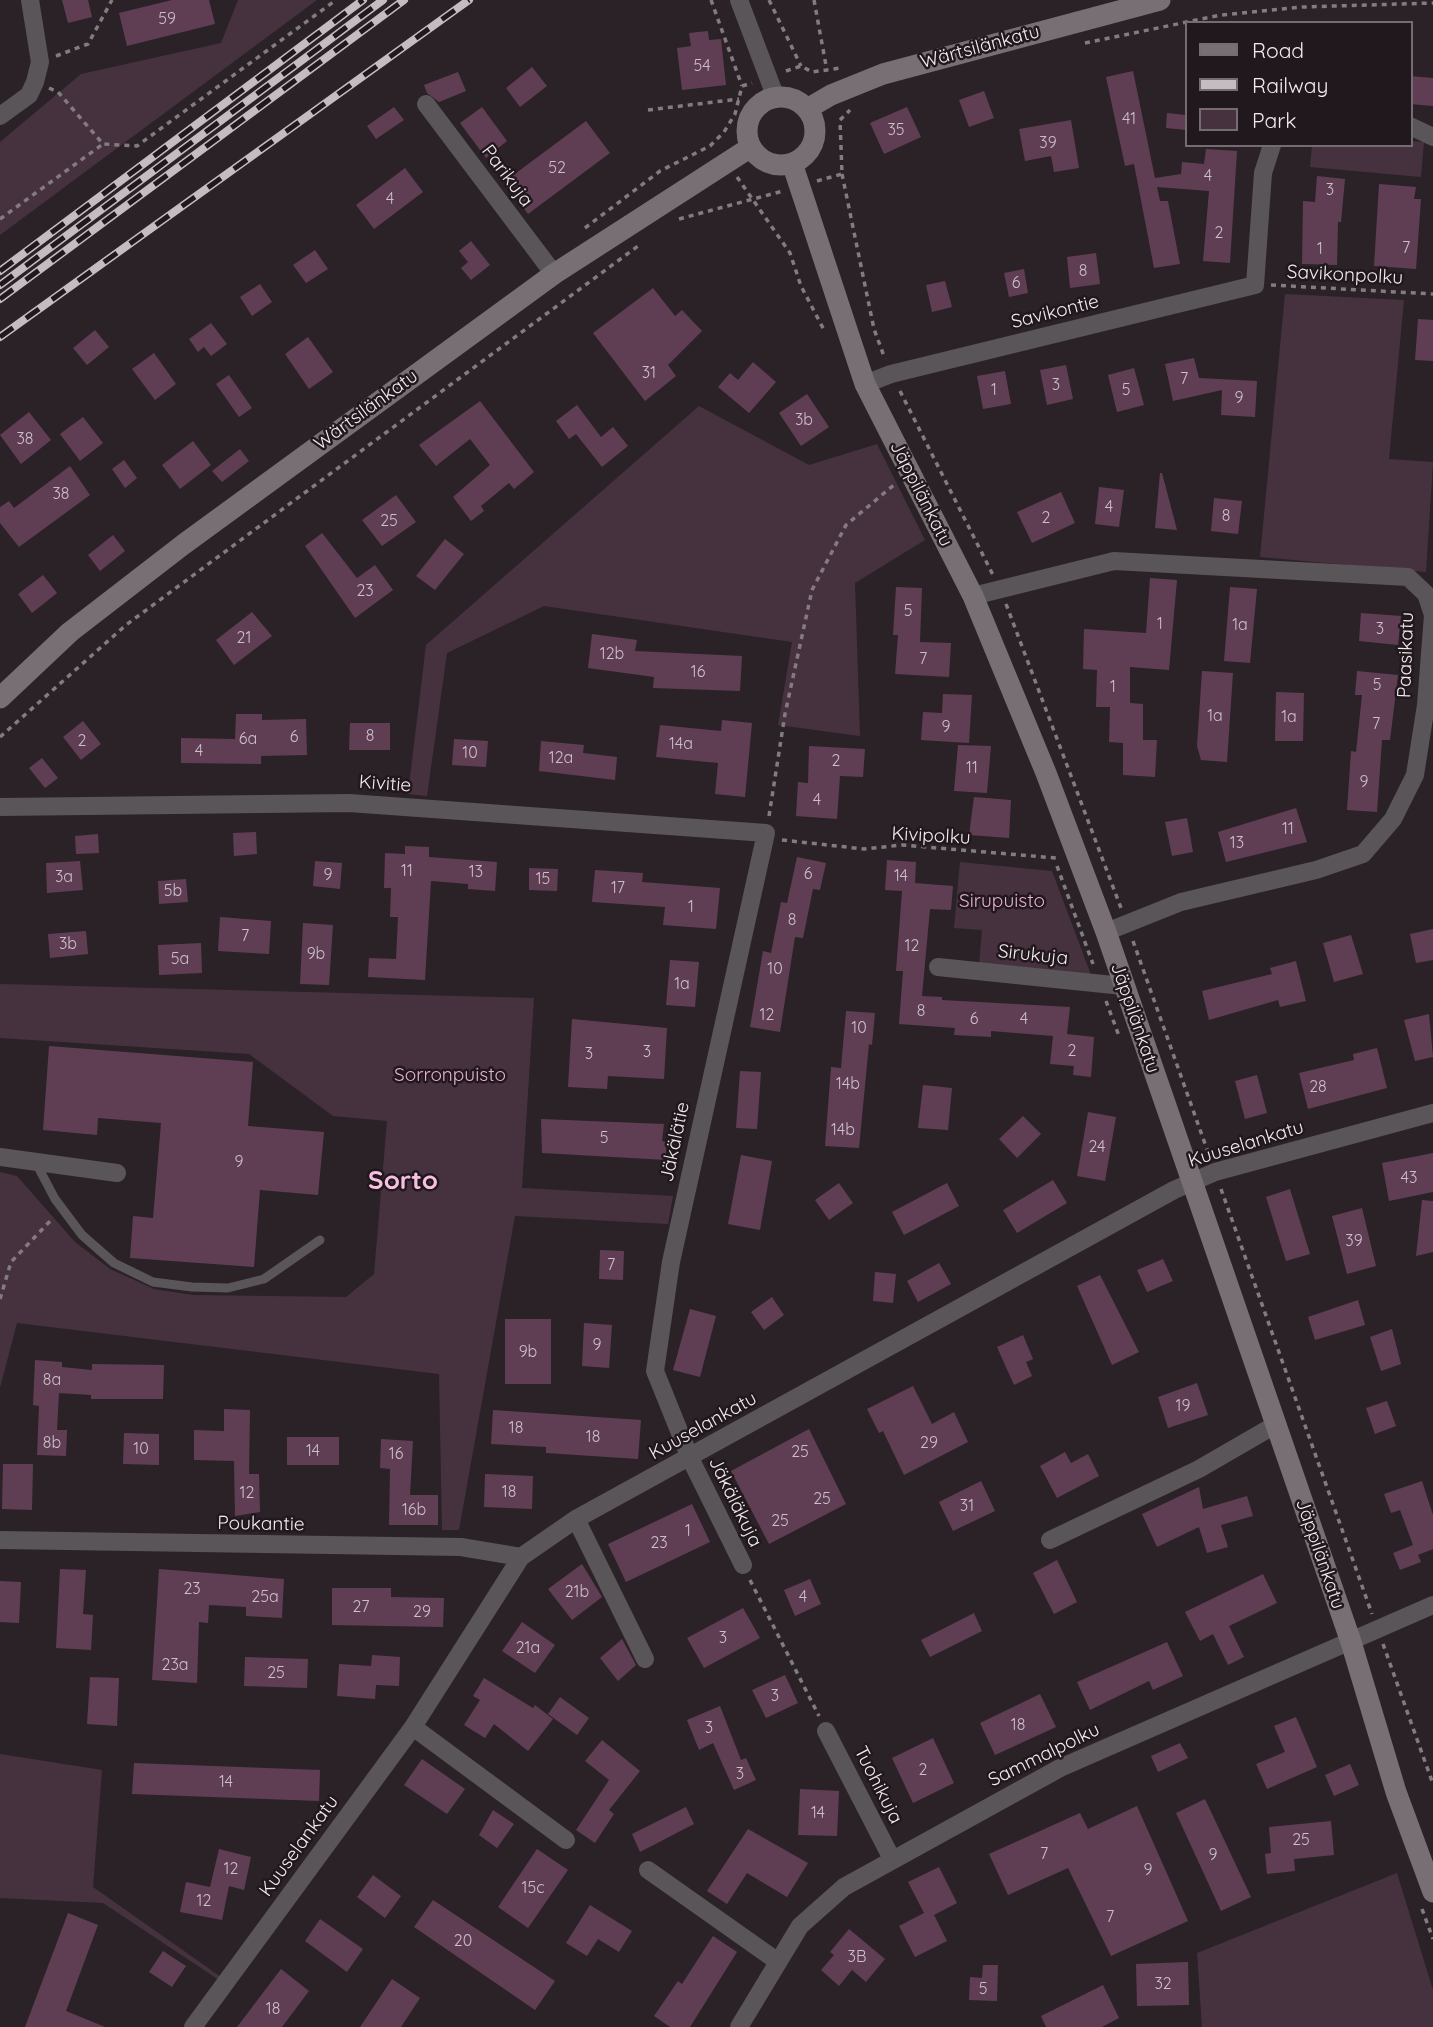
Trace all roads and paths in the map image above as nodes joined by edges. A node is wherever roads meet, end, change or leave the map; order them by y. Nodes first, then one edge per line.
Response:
1 (30, 0) edge
2 (113, 0) edge
3 (336, 0) edge
4 (711, 0) edge
5 (739, 0) edge
6 (769, 0) edge
7 (814, 0) edge
8 (1160, 0) edge
9 (1433, 3) edge
10 (1192, 21) edge
11 (1184, 23) edge
12 (1083, 43) dead end
13 (40, 62) junction
14 (800, 65) dead end
15 (35, 82) junction
16 (742, 86) dead end
17 (831, 95) junction
18 (776, 98) junction
19 (739, 99) dead end
20 (426, 104) dead end
21 (852, 108) dead end
22 (807, 109) junction
23 (648, 110) dead end
24 (0, 116) edge
25 (840, 120) junction
26 (1412, 127) edge
27 (1433, 137) edge
28 (103, 144) junction
29 (751, 147) junction
30 (1271, 147) edge
31 (792, 163) junction
32 (799, 186) junction
33 (755, 200) junction
34 (0, 219) edge
35 (672, 221) dead end
36 (639, 245) dead end
37 (554, 274) junction
38 (1255, 285) junction
39 (1433, 294) edge
40 (825, 332) dead end
41 (866, 384) junction
42 (910, 472) junction
43 (973, 596) junction
44 (0, 698) edge
45 (0, 737) edge
46 (0, 807) edge
47 (766, 833) junction
48 (1050, 846) dead end
49 (1055, 859) junction
50 (1106, 932) junction
51 (938, 967) dead end
52 (1100, 983) junction
53 (1123, 986) junction
54 (1122, 1046) dead end
55 (1433, 1113) edge
56 (0, 1157) edge
57 (35, 1162) junction
58 (117, 1173) dead end
59 (1192, 1181) junction
60 (62, 1209) junction
61 (320, 1240) dead end
62 (0, 1299) edge
63 (1275, 1425) junction
64 (690, 1458) junction
65 (576, 1519) junction
66 (0, 1540) edge
67 (1050, 1540) dead end
68 (521, 1557) junction
69 (743, 1565) joint
70 (1433, 1605) edge
71 (1351, 1642) junction
72 (645, 1660) dead end
73 (413, 1727) junction
74 (826, 1731) joint
75 (566, 1840) dead end
76 (892, 1859) junction
77 (648, 1870) dead end
78 (1426, 1896) edge
79 (1433, 1939) edge
80 (778, 1961) junction
81 (193, 2027) edge
82 (738, 2027) edge

1 - 13 street
2 - 13 path
3 - 28 path
4 - 16 path
5 - 18 street
6 - 14 path
7 - 17 path
8 - 17 street, Wärtsilänkatu
9 - 10 path
11 - 12 path
13 - 15 street
15 - 24 street
15 - 28 path
17 - 22 street, Wärtsilänkatu
17 - 25 path
18 - 22 street
18 - 29 street
19 - 23 path
20 - 37 street, Parikuja
21 - 25 path
22 - 31 street
25 - 32 path
26 - 27 street
28 - 34 path
29 - 31 street
29 - 37 street, Wärtsilänkatu
30 - 38 street
31 - 32 street, Jäppilänkatu
32 - 33 path
32 - 41 street, Jäppilänkatu
33 - 35 path
33 - 40 path
36 - 45 path
37 - 44 street, Wärtsilänkatu
38 - 39 path, Savikonpolku
38 - 41 street, Savikontie
41 - 42 street, Jäppilänkatu
42 - 43 street, Jäppilänkatu
42 - 47 path
43 - 50 street, Jäppilänkatu
43 - 50 street, Paasikatu
46 - 47 street, Kivitie
47 - 49 path, Kivipolku
47 - 64 street, Jäkälätie
48 - 49 path
49 - 52 path
50 - 53 street, Jäppilänkatu
51 - 52 street, Sirukuja
52 - 53 street, Sirukuja
52 - 54 path
53 - 59 street, Jäppilänkatu
55 - 59 street, Kuuselankatu
56 - 57 street
57 - 58 street
57 - 60 lane
59 - 63 street, Jäppilänkatu
59 - 64 street, Kuuselankatu
60 - 61 lane
60 - 62 path
63 - 67 street
63 - 71 street, Jäppilänkatu
64 - 65 street, Kuuselankatu
64 - 69 street, Jäkäläkuja
65 - 68 street, Kuuselankatu
65 - 72 street
66 - 68 street, Poukantie
68 - 73 street, Kuuselankatu
69 - 74 path
70 - 71 street, Sammalpolku
71 - 76 street, Sammalpolku
71 - 78 street, Jäppilänkatu
73 - 75 street
73 - 81 street, Kuuselankatu
74 - 76 street, Tuohikuja
76 - 80 street, Sammalpolku
77 - 80 street
78 - 79 path
80 - 82 street, Sammalpolku

